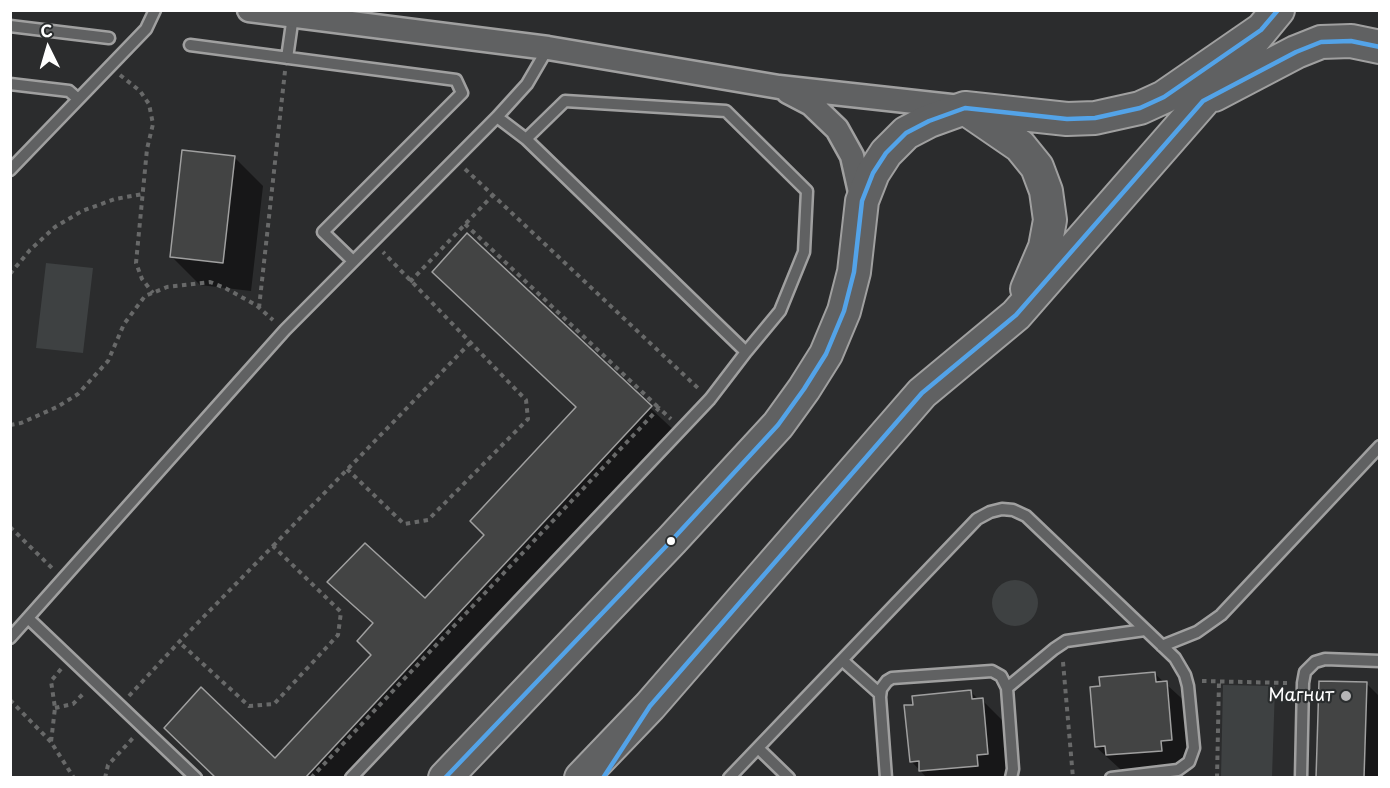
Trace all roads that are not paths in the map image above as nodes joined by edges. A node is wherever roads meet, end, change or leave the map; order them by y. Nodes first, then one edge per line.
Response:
1 (155, 10) edge
2 (249, 10) edge
3 (293, 16) junction
4 (1270, 20) edge
5 (10, 26) edge
6 (109, 38) dead end
7 (190, 45) dead end
8 (1380, 47) edge
9 (548, 48) junction
10 (287, 58) junction
11 (10, 84) edge
12 (779, 87) junction
13 (78, 99) junction
14 (1203, 101) junction
15 (965, 108) junction
16 (497, 117) junction
17 (526, 139) junction
18 (10, 170) edge
19 (862, 201) junction
20 (353, 261) junction
21 (1016, 315) junction
22 (746, 352) junction
23 (1380, 446) edge
24 (29, 619) junction
25 (1145, 630) junction
26 (10, 638) edge
27 (1162, 646) junction
28 (842, 660) junction
29 (1380, 661) edge
30 (1007, 688) junction
31 (880, 694) junction
32 (650, 706) junction
33 (758, 748) junction
34 (196, 777) edge
35 (351, 777) edge
36 (445, 777) edge
37 (581, 777) edge
38 (603, 777) edge
39 (729, 777) edge
40 (789, 777) edge
41 (886, 777) edge
42 (1011, 777) edge
43 (1111, 777) edge
44 (1300, 777) edge

1 - 13 lane
2 - 3 street
3 - 9 street
3 - 10 lane
4 - 14 street
4 - 15 street
5 - 6 lane
7 - 10 lane
8 - 14 street
9 - 12 street
9 - 16 lane
10 - 20 lane
11 - 13 lane
12 - 15 street
12 - 19 street
13 - 18 lane
14 - 21 street
15 - 19 street
15 - 21 street
16 - 17 lane
16 - 20 lane
17 - 22 lane
17 - 22 lane
19 - 36 street
20 - 24 lane
21 - 32 street
22 - 35 lane
23 - 27 lane
24 - 26 lane
24 - 34 lane
25 - 27 lane
25 - 28 lane
25 - 30 lane
27 - 43 lane
28 - 31 lane
28 - 33 lane
29 - 44 lane
30 - 31 lane
30 - 42 lane
31 - 41 lane
32 - 37 street
32 - 38 street
33 - 39 lane
33 - 40 lane

